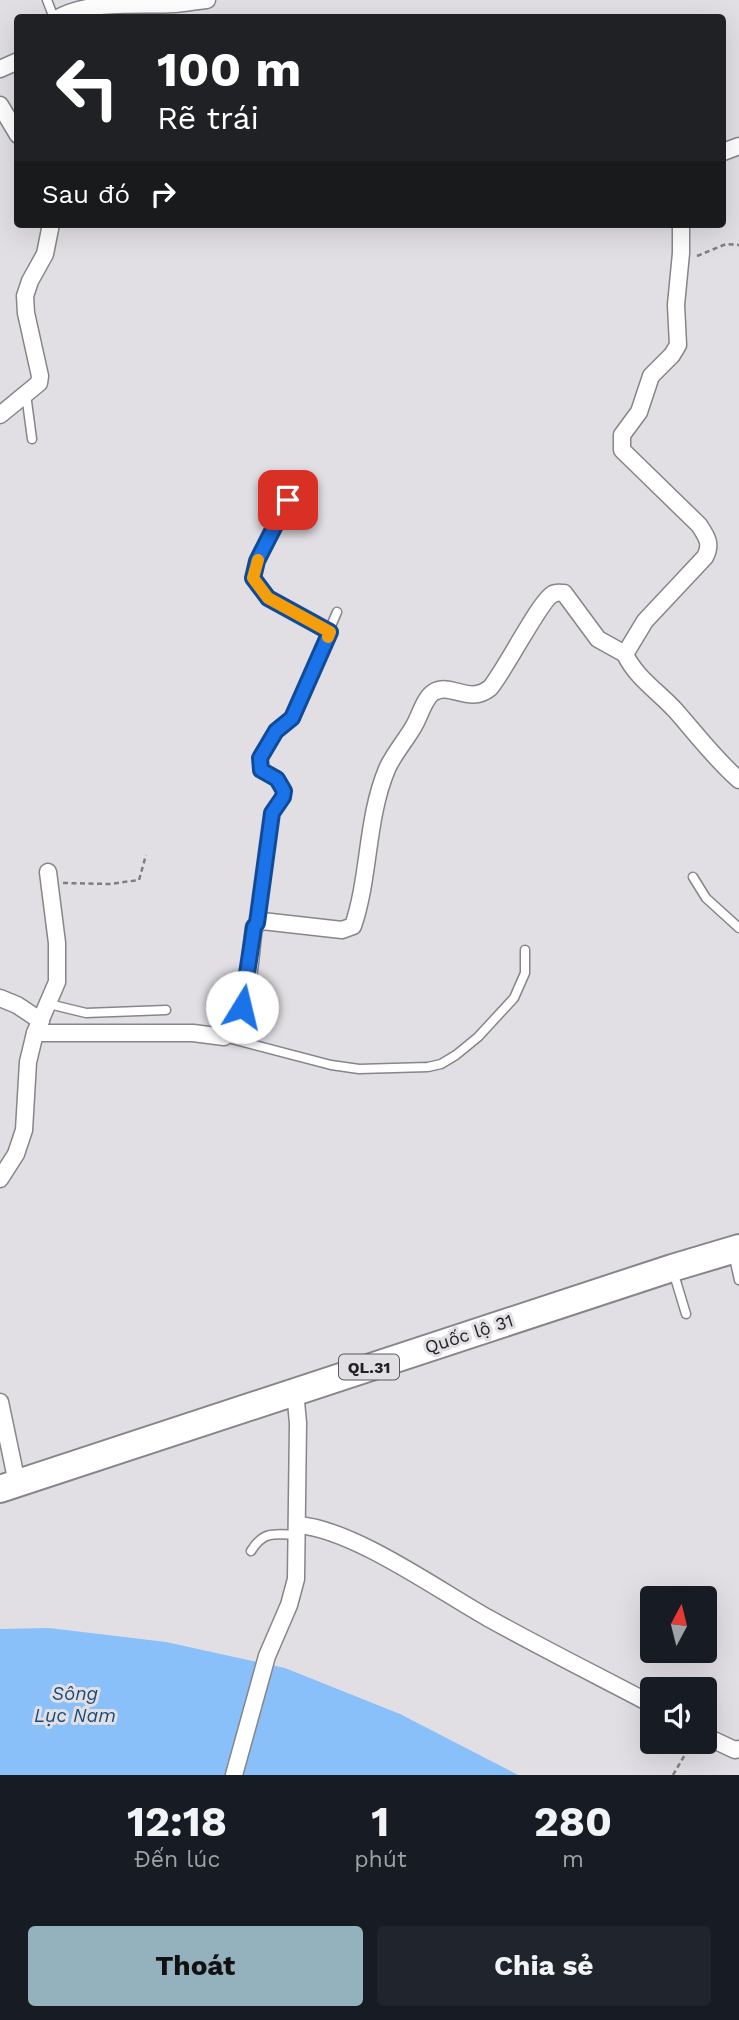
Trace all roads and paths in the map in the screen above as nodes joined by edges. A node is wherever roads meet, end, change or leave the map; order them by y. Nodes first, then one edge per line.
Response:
1 (206, 0) edge
2 (159, 2) edge
3 (62, 14) edge
4 (0, 105) edge
5 (14, 128) edge
6 (50, 228) edge
7 (681, 228) edge
8 (739, 245) edge
9 (680, 261) junction
10 (26, 394) junction
11 (0, 415) edge
12 (32, 439) dead end
13 (288, 500) dead end
14 (337, 612) dead end
15 (330, 632) junction
16 (625, 654) junction
17 (739, 780) edge
18 (146, 855) dead end
19 (48, 877) joint
20 (693, 877) dead end
21 (257, 923) junction
22 (739, 928) edge
23 (525, 950) dead end
24 (0, 998) edge
25 (49, 1004) junction
26 (166, 1010) dead end
27 (38, 1027) junction
28 (223, 1037) junction
29 (0, 1179) edge
30 (736, 1249) edge
31 (672, 1268) junction
32 (739, 1280) edge
33 (686, 1314) dead end
34 (295, 1391) junction
35 (0, 1402) edge
36 (9, 1486) edge
37 (298, 1530) junction
38 (251, 1551) dead end
39 (640, 1698) edge
40 (717, 1742) edge
41 (739, 1748) edge
42 (685, 1754) edge
43 (234, 1775) edge
44 (673, 1775) edge

1 - 2 street
2 - 3 street
4 - 5 street
6 - 10 street
7 - 9 street
8 - 9 path
9 - 16 street
10 - 11 street
10 - 12 lane
13 - 15 lane
14 - 15 lane
15 - 21 lane
16 - 17 street
16 - 21 street
18 - 19 path
19 - 25 street
20 - 22 lane
21 - 28 street
23 - 28 lane
24 - 27 street
25 - 26 lane
25 - 27 street
27 - 28 street
27 - 29 street
30 - 31 highway, Quốc lộ 31 / QL.31
30 - 32 lane
31 - 33 lane
31 - 34 highway, Quốc lộ 31 / QL.31
34 - 36 highway, Quốc lộ 31 / QL.31
34 - 37 street
35 - 36 street
37 - 38 lane
37 - 39 street
37 - 43 street
40 - 41 street
42 - 44 path

